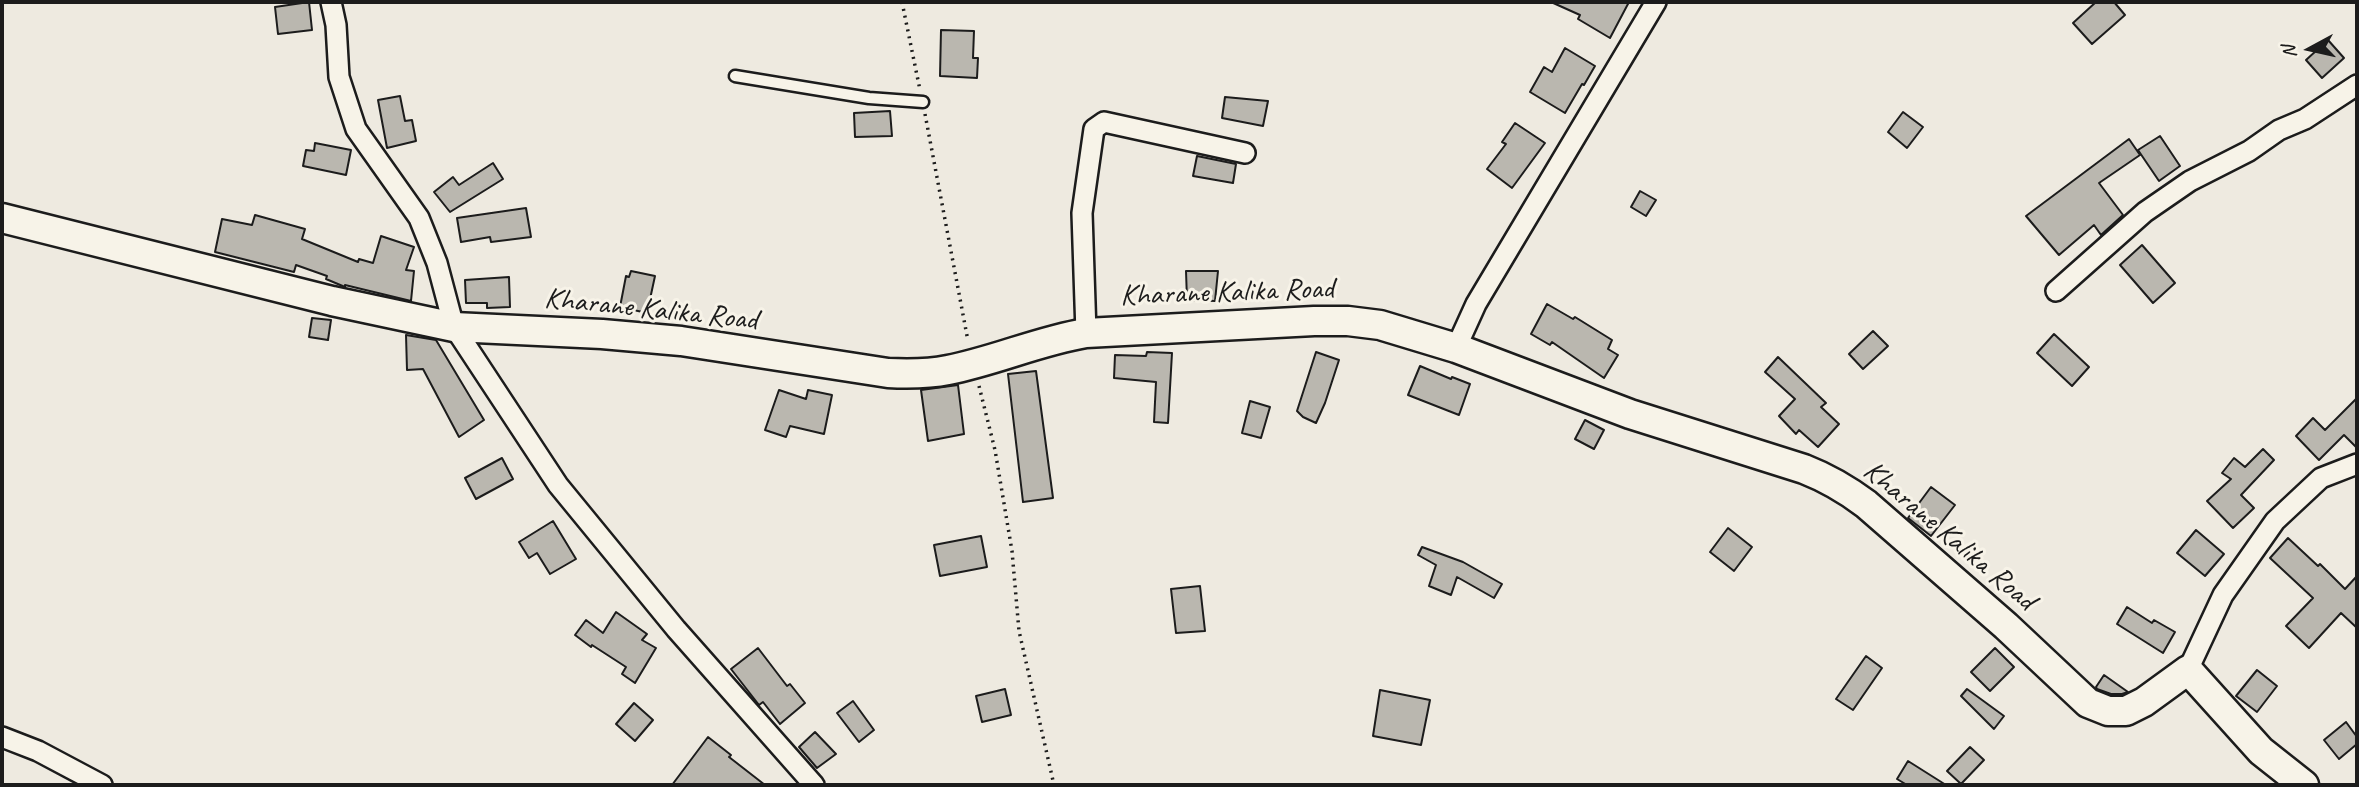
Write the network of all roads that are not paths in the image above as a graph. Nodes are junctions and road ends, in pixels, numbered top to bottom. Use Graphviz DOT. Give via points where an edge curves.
graph roads {
  1 [pos="331,2"];
  2 [pos="1656,2"];
  3 [pos="735,76"];
  4 [pos="2357,85"];
  5 [pos="923,102"];
  6 [pos="1245,153"];
  7 [pos="2,218"];
  8 [pos="2056,291"];
  9 [pos="454,327"];
  10 [pos="1086,333"];
  11 [pos="1456,348"];
  12 [pos="2357,464"];
  13 [pos="2188,670"];
  14 [pos="2,737"];
  15 [pos="103,785"];
  16 [pos="814,785"];
  17 [pos="2304,785"];
  1 -- 9 [label="street" via="339,78 356,129 419,218"];
  2 -- 11 [label="street" via="1483,293"];
  3 -- 5 [label="lane"];
  4 -- 8 [label="street" via="2179,188"];
  6 -- 10 [label="street" via="1104,122 1094,129 1082,213"];
  7 -- 9 [label="street, Kharane Kalika Road"];
  9 -- 10 [label="street, Kharane Kalika Road" via="681,341 856,370 913,374 973,365 1054,338"];
  9 -- 16 [label="street" via="558,485 676,629"];
  10 -- 11 [label="street, Kharane Kalika Road" via="1348,321 1380,325"];
  11 -- 13 [label="street, Kharane Kalika Road" via="1630,414 1804,469 1837,484 2006,626 2088,703 2108,711 2126,711"];
  12 -- 13 [label="street" via="2321,478 2275,521 2223,595"];
  13 -- 17 [label="street" via="2261,751"];
  14 -- 15 [label="street"];
}
